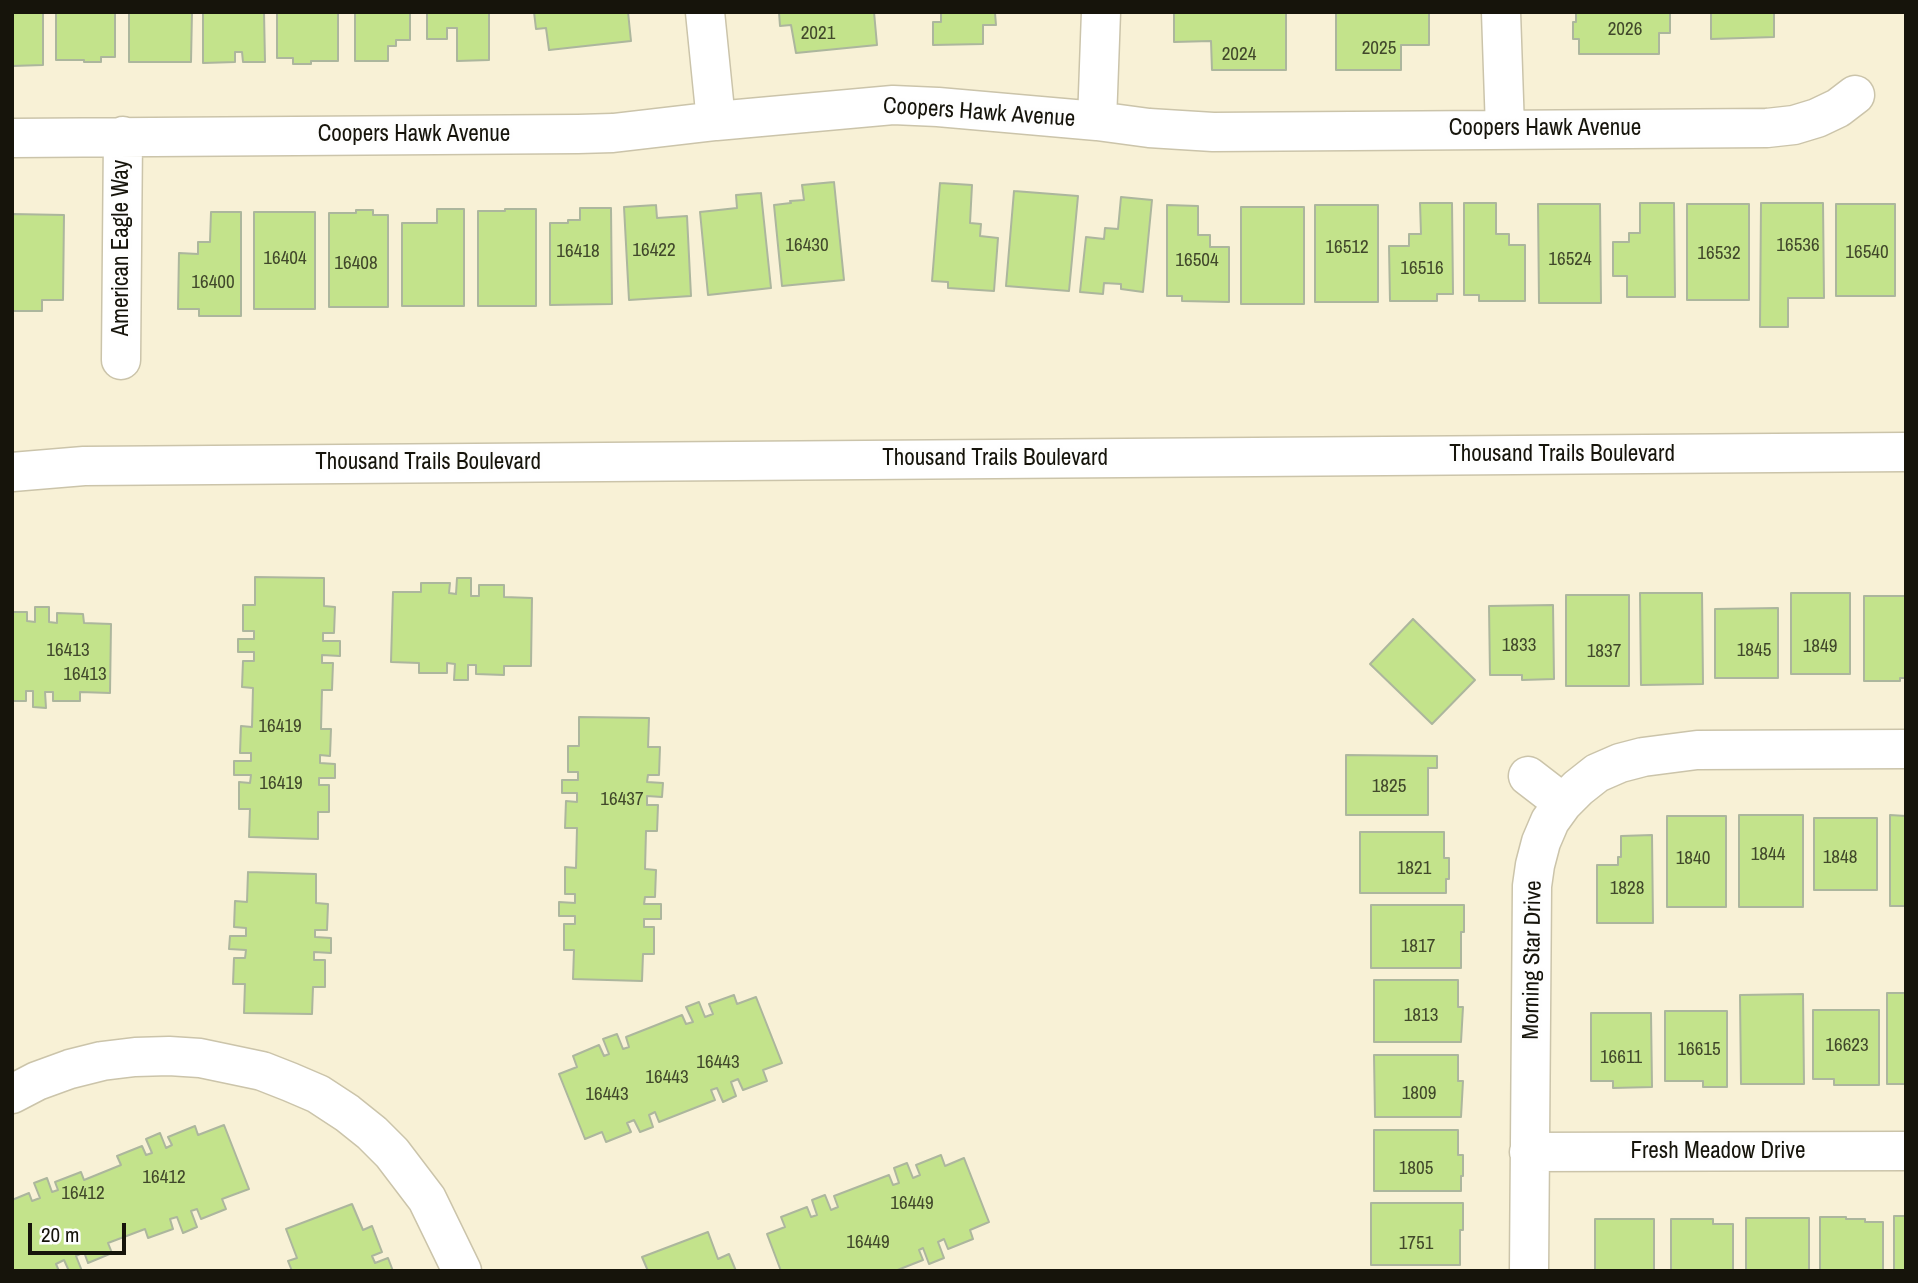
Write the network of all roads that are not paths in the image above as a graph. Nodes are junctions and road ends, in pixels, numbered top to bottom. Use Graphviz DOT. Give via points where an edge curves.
graph roads {
  1 [pos="705,12"];
  2 [pos="1101,12"];
  3 [pos="1501,12"];
  4 [pos="1855,95"];
  5 [pos="716,121"];
  6 [pos="1097,121"];
  7 [pos="1505,130"];
  8 [pos="123,136"];
  9 [pos="12,138"];
  10 [pos="121,360"];
  11 [pos="12,445"];
  12 [pos="1906,452"];
  13 [pos="84,466"];
  14 [pos="12,472"];
  15 [pos="1906,749"];
  16 [pos="1528,776"];
  17 [pos="1563,803"];
  18 [pos="12,1094"];
  19 [pos="1906,1151"];
  20 [pos="1530,1152"];
  21 [pos="462,1271"];
  22 [pos="1529,1271"];
  1 -- 5 [label="street"];
  2 -- 6 [label="street"];
  3 -- 7 [label="street"];
  4 -- 7 [label="street, Coopers Hawk Avenue" via="1816,118 1767,128"];
  5 -- 6 [label="street, Coopers Hawk Avenue" via="893,105"];
  5 -- 8 [label="street, Coopers Hawk Avenue" via="578,134"];
  6 -- 7 [label="street, Coopers Hawk Avenue" via="1213,132"];
  8 -- 9 [label="street, Coopers Hawk Avenue"];
  8 -- 10 [label="street, American Eagle Way"];
  11 -- 13 [label="street, Thousand Trails Boulevard"];
  12 -- 13 [label="street, Thousand Trails Boulevard"];
  13 -- 14 [label="street, Thousand Trails Boulevard"];
  15 -- 17 [label="street, Morning Star Drive" via="1662,754 1597,773"];
  16 -- 17 [label="street"];
  17 -- 20 [label="street, Morning Star Drive" via="1541,842 1532,886"];
  18 -- 21 [label="street" via="70,1069 135,1057 201,1058 290,1082 347,1113 392,1153 427,1199"];
  19 -- 20 [label="street, Fresh Meadow Drive"];
  20 -- 22 [label="street, Morning Star Drive"];
}
